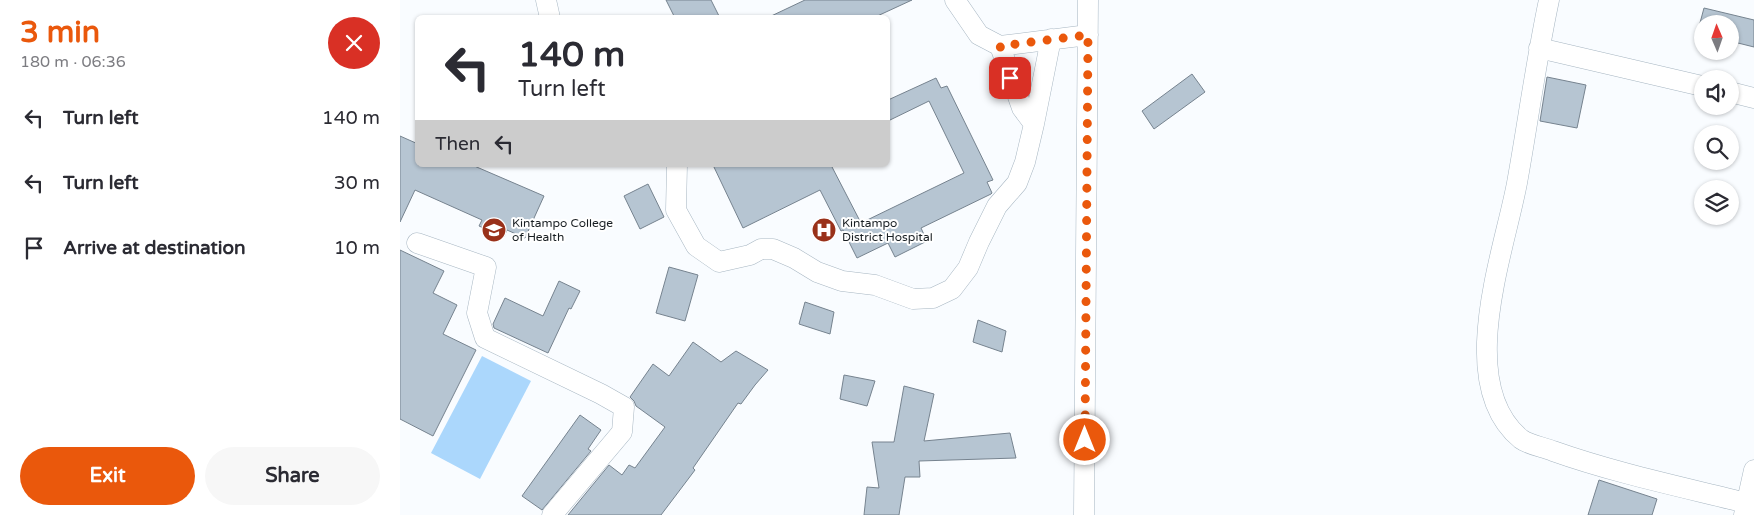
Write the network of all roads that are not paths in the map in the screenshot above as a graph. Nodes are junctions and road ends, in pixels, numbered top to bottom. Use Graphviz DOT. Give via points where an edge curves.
graph roads {
  1 [pos="546,0"];
  2 [pos="955,0"];
  3 [pos="1088,0"];
  4 [pos="1549,0"];
  5 [pos="549,15"];
  6 [pos="1088,35"];
  7 [pos="1051,39"];
  8 [pos="1000,46"];
  9 [pos="1538,48"];
  10 [pos="1694,84"];
  11 [pos="1739,94"];
  12 [pos="1754,98"];
  13 [pos="1034,124"];
  14 [pos="677,167"];
  15 [pos="417,243"];
  16 [pos="1754,470"];
  17 [pos="1745,509"];
  18 [pos="552,515"];
  19 [pos="1084,515"];
  1 -- 5 [label="street"];
  2 -- 8 [label="street" via="979,35"];
  3 -- 6 [label="street"];
  4 -- 9 [label="street"];
  6 -- 7 [label="street"];
  6 -- 19 [label="street"];
  7 -- 8 [label="street"];
  7 -- 13 [label="street"];
  8 -- 13 [label="street" via="1022,108"];
  9 -- 10 [label="street"];
  9 -- 17 [label="street" via="1516,184 1488,313 1487,357 1491,391 1503,420 1522,440"];
  11 -- 12 [label="street"];
  13 -- 14 [label="street" via="1017,183 997,206 968,268 952,289 933,298 913,299 875,286 842,281 817,272 774,249 761,249 719,262 696,246 676,210"];
  15 -- 18 [label="street" via="486,267 477,313 485,338 624,407 622,432"];
  16 -- 17 [label="street"];
}
